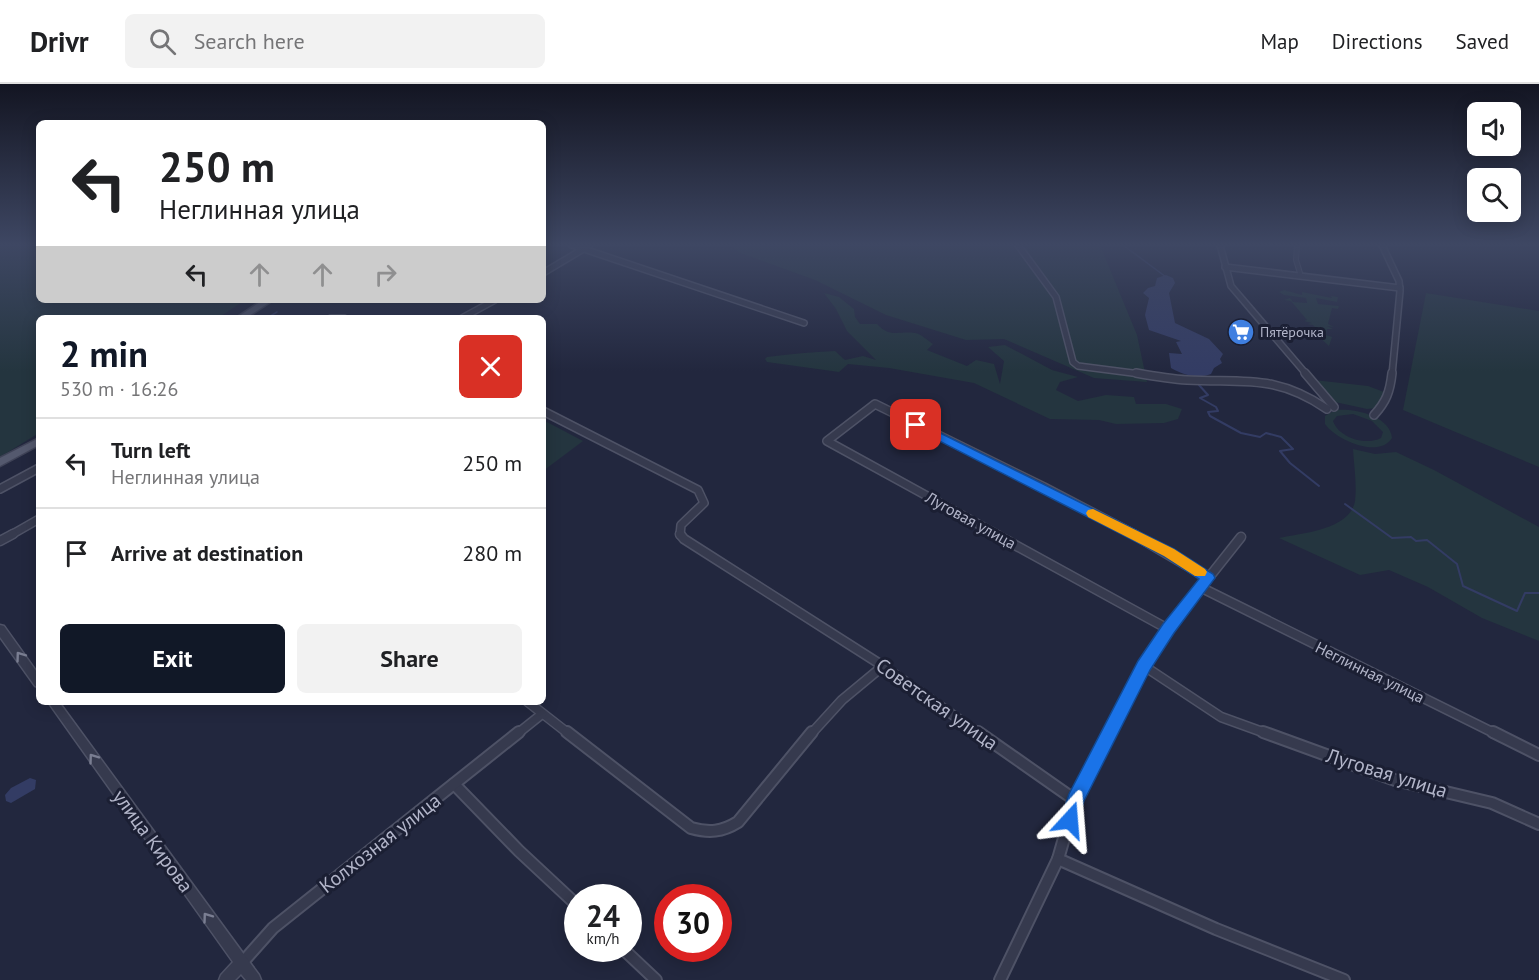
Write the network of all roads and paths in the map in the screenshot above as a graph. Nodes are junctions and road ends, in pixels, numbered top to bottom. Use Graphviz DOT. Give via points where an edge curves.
graph roads {
  1 [pos="696,287"];
  2 [pos="1049,287"];
  3 [pos="1232,287"];
  4 [pos="1390,287"];
  5 [pos="1400,288"];
  6 [pos="264,303"];
  7 [pos="273,303"];
  8 [pos="490,303"];
  9 [pos="245,315"];
  10 [pos="255,315"];
  11 [pos="468,315"];
  12 [pos="804,323"];
  13 [pos="546,413"];
  14 [pos="1374,415"];
  15 [pos="36,443"];
  16 [pos="36,450"];
  17 [pos="0,463"];
  18 [pos="0,470"];
  19 [pos="36,470"];
  20 [pos="0,489"];
  21 [pos="36,521"];
  22 [pos="1241,537"];
  23 [pos="0,541"];
  24 [pos="1208,578"];
  25 [pos="1202,588"];
  26 [pos="0,629"];
  27 [pos="1168,629"];
  28 [pos="883,666"];
  29 [pos="1144,666"];
  30 [pos="36,679"];
  31 [pos="54,705"];
  32 [pos="532,705"];
  33 [pos="542,714"];
  34 [pos="1539,755"];
  35 [pos="454,783"];
  36 [pos="1075,800"];
  37 [pos="1539,824"];
  38 [pos="1058,859"];
  39 [pos="564,893"];
  40 [pos="637,962"];
  41 [pos="241,964"];
  42 [pos="226,980"];
  43 [pos="254,980"];
  44 [pos="656,980"];
  45 [pos="1000,980"];
  46 [pos="1344,980"];
  1 -- 12 [label="street"];
  2 -- 3 [label="street" via="1056,297 1073,362 1078,366 1187,380 1271,383 1331,408"];
  4 -- 5 [label="street"];
  5 -- 14 [label="street" via="1390,391"];
  6 -- 9 [label="main road"];
  7 -- 10 [label="main road"];
  8 -- 11 [label="street"];
  13 -- 28 [label="street, Советская улица" via="698,490 704,503 681,525 680,535 684,539"];
  15 -- 17 [label="main road"];
  16 -- 18 [label="main road"];
  19 -- 20 [label="street"];
  21 -- 23 [label="street"];
  22 -- 24 [label="street"];
  24 -- 25 [label="street"];
  24 -- 27 [label="street, Луговая улица" via="1139,537 875,404 827,441"];
  25 -- 27 [label="street"];
  25 -- 34 [label="street, Неглинная улица"];
  30 -- 26 [label="street, one-way"];
  27 -- 29 [label="street"];
  28 -- 33 [label="street" via="860,682 827,715 738,822 719,832 691,828"];
  28 -- 36 [label="street, Советская улица"];
  29 -- 36 [label="street"];
  29 -- 37 [label="street, Луговая улица" via="1221,717 1395,780 1492,803"];
  41 -- 31 [label="street, улица Кирова, one-way"];
  32 -- 33 [label="street"];
  33 -- 35 [label="street, Колхозная улица"];
  35 -- 39 [label="street"];
  35 -- 41 [label="street, Колхозная улица" via="273,928"];
  36 -- 38 [label="street"];
  38 -- 45 [label="street"];
  38 -- 46 [label="street"];
  40 -- 44 [label="street"];
  41 -- 42 [label="street, Колхозная улица"];
  41 -- 43 [label="street, улица Кирова"];
}
